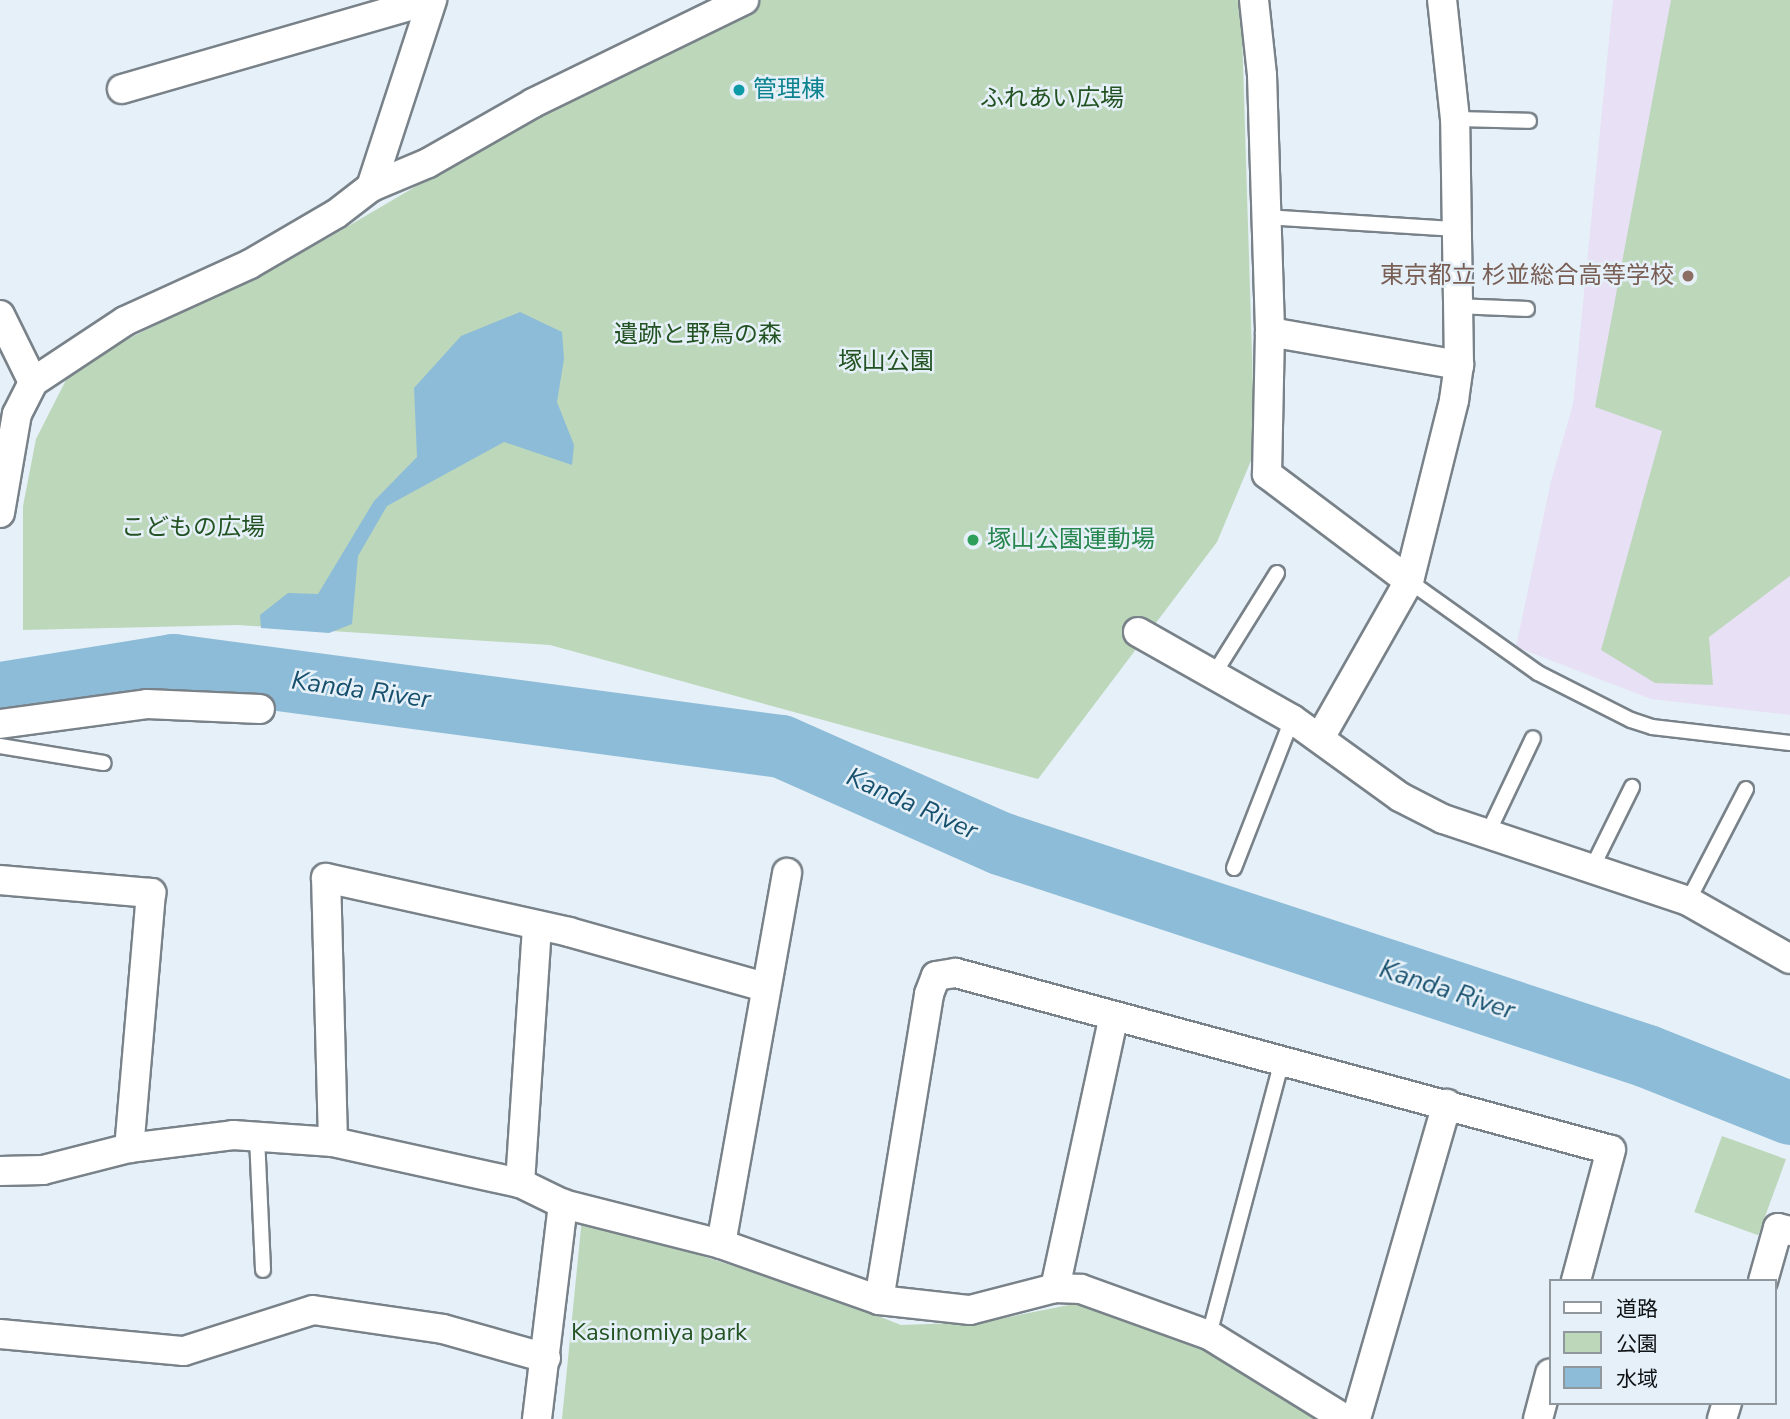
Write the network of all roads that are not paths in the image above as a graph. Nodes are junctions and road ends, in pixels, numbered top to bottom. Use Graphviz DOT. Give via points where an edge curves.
graph roads {
  1 [pos="432,0"];
  2 [pos="744,0"];
  3 [pos="1254,0"];
  4 [pos="1442,0"];
  5 [pos="122,89"];
  6 [pos="1455,119"];
  7 [pos="1529,121"];
  8 [pos="371,187"];
  9 [pos="1264,217"];
  10 [pos="1454,229"];
  11 [pos="1456,306"];
  12 [pos="1527,309"];
  13 [pos="0,315"];
  14 [pos="1270,332"];
  15 [pos="1458,365"];
  16 [pos="33,382"];
  17 [pos="0,513"];
  18 [pos="1277,573"];
  19 [pos="1409,581"];
  20 [pos="1138,632"];
  21 [pos="1214,674"];
  22 [pos="260,709"];
  23 [pos="1293,719"];
  24 [pos="0,724"];
  25 [pos="1321,736"];
  26 [pos="1533,738"];
  27 [pos="1790,743"];
  28 [pos="0,746"];
  29 [pos="104,762"];
  30 [pos="1632,787"];
  31 [pos="1746,789"];
  32 [pos="1487,835"];
  33 [pos="1234,868"];
  34 [pos="1590,872"];
  35 [pos="787,873"];
  36 [pos="0,880"];
  37 [pos="1688,901"];
  38 [pos="537,926"];
  39 [pos="1788,952"];
  40 [pos="765,987"];
  41 [pos="1114,1017"];
  42 [pos="1282,1060"];
  43 [pos="1447,1104"];
  44 [pos="257,1137"];
  45 [pos="333,1142"];
  46 [pos="129,1148"];
  47 [pos="0,1171"];
  48 [pos="520,1183"];
  49 [pos="563,1204"];
  50 [pos="1790,1231"];
  51 [pos="721,1244"];
  52 [pos="263,1270"];
  53 [pos="1577,1279"];
  54 [pos="1764,1279"];
  55 [pos="1055,1288"];
  56 [pos="879,1300"];
  57 [pos="0,1334"];
  58 [pos="1209,1335"];
  59 [pos="546,1358"];
  60 [pos="1548,1382"];
  61 [pos="537,1419"];
  62 [pos="1345,1419"];
  63 [pos="1356,1419"];
  64 [pos="1538,1419"];
  1 -- 5 [label="street"];
  1 -- 8 [label="street"];
  2 -- 8 [label="street" via="533,103 428,163"];
  3 -- 9 [label="street" via="1262,75"];
  4 -- 6 [label="street"];
  6 -- 7 [label="lane"];
  6 -- 10 [label="street"];
  8 -- 16 [label="street" via="336,214 250,264 125,321"];
  9 -- 10 [label="lane"];
  9 -- 14 [label="street"];
  10 -- 11 [label="street"];
  11 -- 12 [label="lane"];
  11 -- 15 [label="street"];
  13 -- 16 [label="street"];
  14 -- 15 [label="street"];
  14 -- 19 [label="street" via="1266,474"];
  15 -- 19 [label="street" via="1454,401"];
  16 -- 17 [label="street" via="17,414"];
  18 -- 21 [label="lane"];
  19 -- 25 [label="street"];
  19 -- 27 [label="lane" via="1538,673 1631,720 1652,727"];
  20 -- 21 [label="street"];
  21 -- 23 [label="street"];
  22 -- 24 [label="street" via="146,704"];
  23 -- 25 [label="street"];
  23 -- 33 [label="lane"];
  25 -- 32 [label="street" via="1400,797"];
  26 -- 32 [label="lane"];
  28 -- 29 [label="lane"];
  30 -- 34 [label="lane"];
  31 -- 37 [label="lane"];
  32 -- 34 [label="street"];
  34 -- 37 [label="street"];
  35 -- 40 [label="street"];
  36 -- 46 [label="street" via="150,893"];
  37 -- 39 [label="street"];
  38 -- 40 [label="street"];
  38 -- 45 [label="street" via="326,878"];
  38 -- 48 [label="street"];
  40 -- 51 [label="street"];
  41 -- 42 [label="street"];
  41 -- 55 [label="street"];
  41 -- 56 [label="street" via="956,973 936,976 929,994"];
  42 -- 43 [label="street"];
  42 -- 58 [label="lane"];
  43 -- 53 [label="street" via="1611,1150"];
  43 -- 63 [label="street"];
  44 -- 45 [label="street"];
  44 -- 46 [label="street" via="233,1135"];
  44 -- 52 [label="lane"];
  45 -- 48 [label="street"];
  46 -- 47 [label="street" via="43,1170"];
  48 -- 49 [label="street"];
  49 -- 51 [label="street"];
  49 -- 59 [label="street"];
  50 -- 54 [label="street" via="1778,1228"];
  51 -- 56 [label="street"];
  55 -- 56 [label="street" via="970,1310"];
  55 -- 58 [label="street" via="1081,1289"];
  57 -- 59 [label="street" via="184,1351 313,1310 443,1329"];
  58 -- 62 [label="street"];
  59 -- 61 [label="street"];
  60 -- 64 [label="street"];
}
